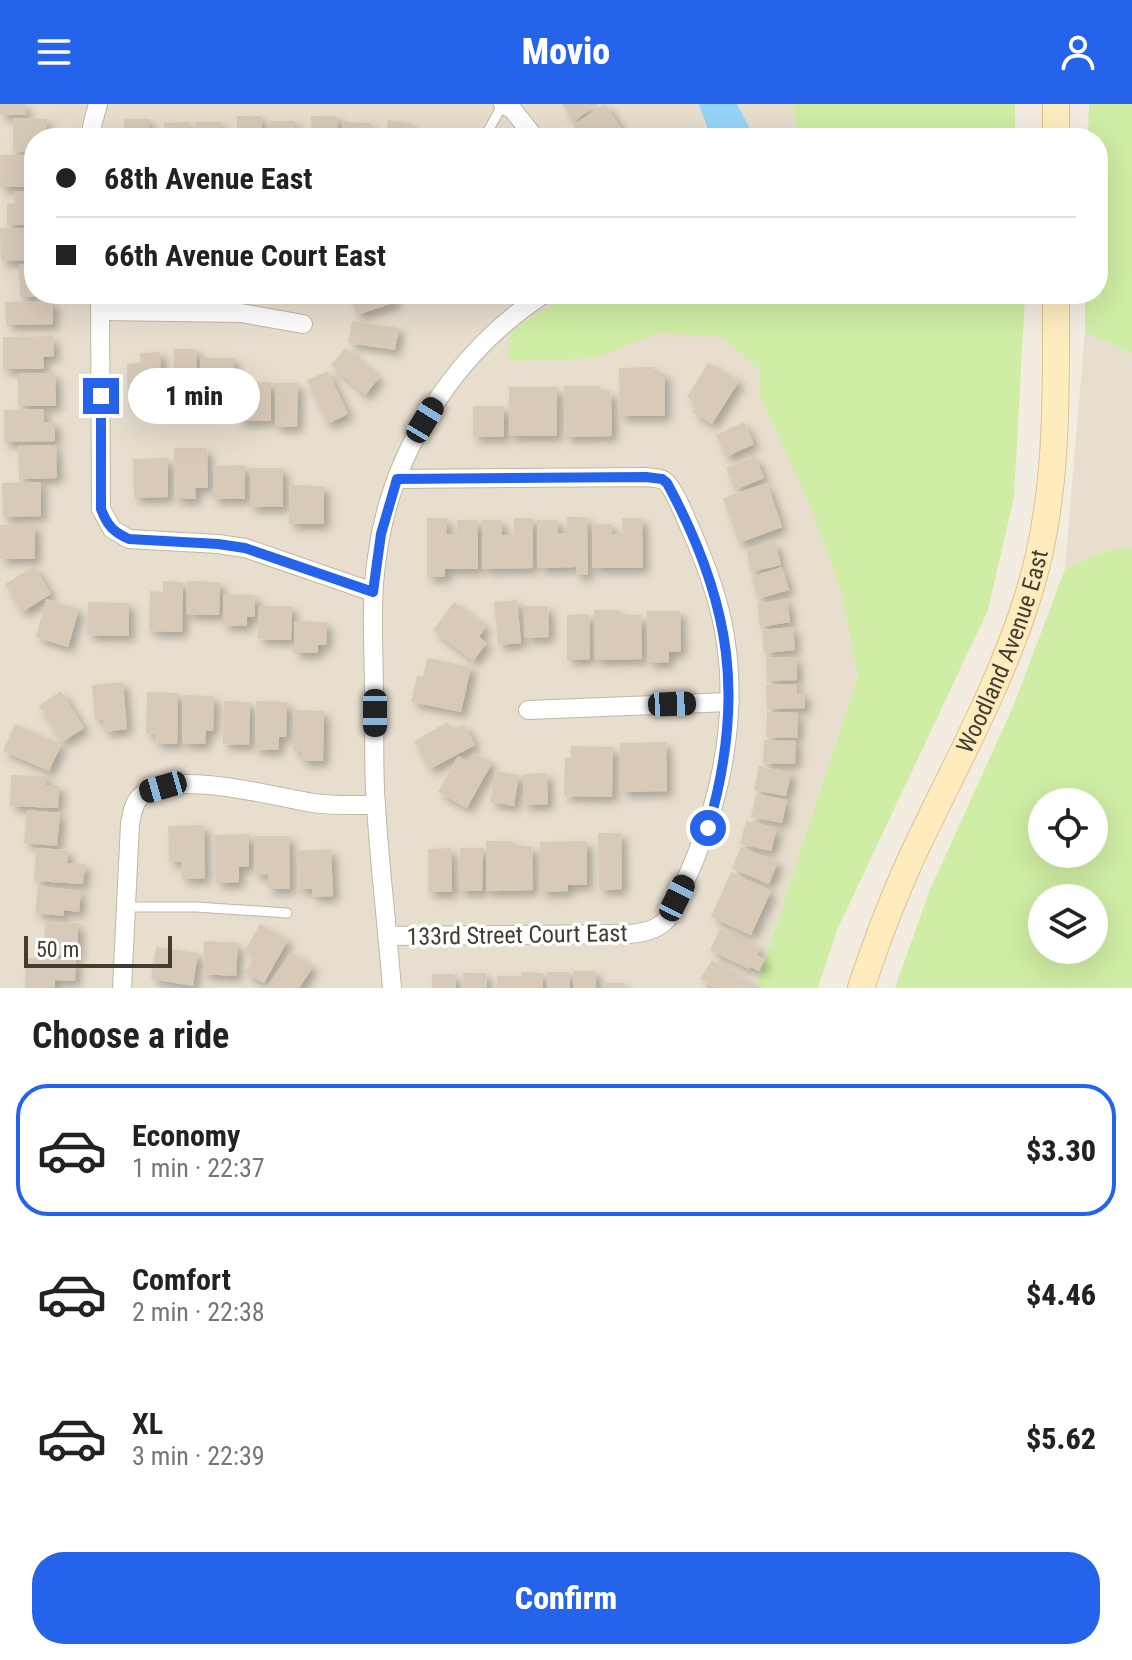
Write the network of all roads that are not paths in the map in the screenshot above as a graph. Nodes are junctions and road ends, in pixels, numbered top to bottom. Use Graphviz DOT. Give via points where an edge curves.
graph roads {
  1 [pos="98,104"];
  2 [pos="503,104"];
  3 [pos="1056,104"];
  4 [pos="92,128"];
  5 [pos="490,128"];
  6 [pos="527,128"];
  7 [pos="1056,128"];
  8 [pos="100,304"];
  9 [pos="126,304"];
  10 [pos="531,304"];
  11 [pos="1056,304"];
  12 [pos="303,324"];
  13 [pos="397,479"];
  14 [pos="373,592"];
  15 [pos="730,702"];
  16 [pos="528,710"];
  17 [pos="376,805"];
  18 [pos="127,907"];
  19 [pos="287,913"];
  20 [pos="388,936"];
  21 [pos="122,988"];
  22 [pos="392,988"];
  23 [pos="861,988"];
  1 -- 4 [label="street"];
  2 -- 5 [label="lane"];
  2 -- 6 [label="street"];
  3 -- 7 [label="street"];
  8 -- 14 [label="street" via="101,509 117,534 245,548"];
  9 -- 12 [label="street"];
  10 -- 13 [label="street" via="460,369 425,420"];
  11 -- 23 [label="street, Woodland Avenue East" via="1052,482 1029,595 993,687 890,907"];
  13 -- 14 [label="street" via="381,534"];
  13 -- 15 [label="street" via="662,479 700,549 718,604"];
  14 -- 17 [label="street"];
  15 -- 16 [label="street"];
  15 -- 20 [label="street, 133rd Street Court East" via="708,828 667,920 646,933"];
  17 -- 18 [label="street" via="314,803 205,784 178,784 141,796 130,824"];
  17 -- 20 [label="street"];
  18 -- 19 [label="lane"];
  18 -- 21 [label="street"];
  20 -- 22 [label="street"];
}
